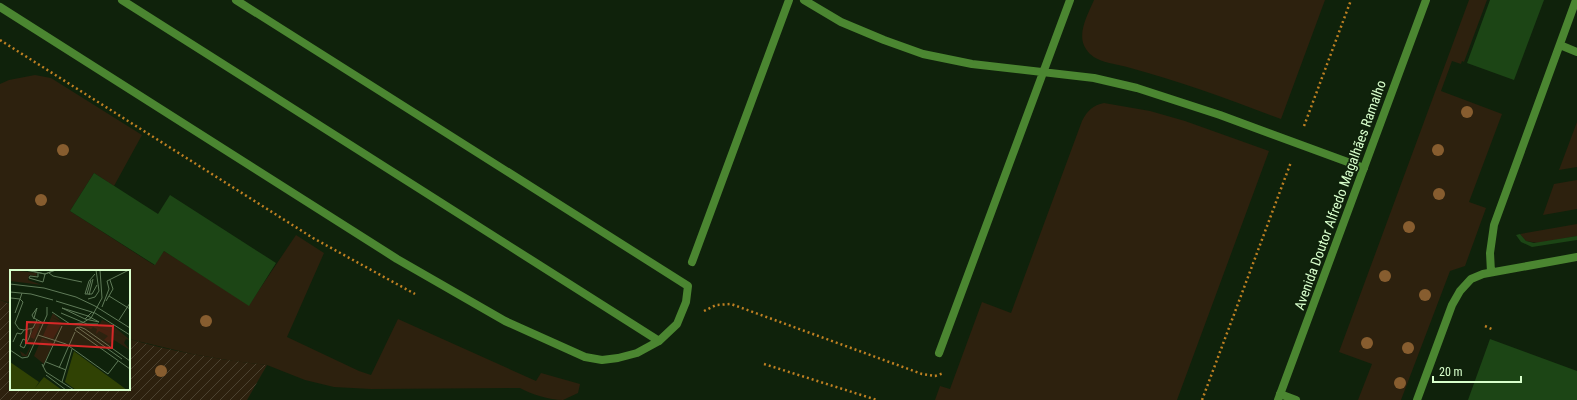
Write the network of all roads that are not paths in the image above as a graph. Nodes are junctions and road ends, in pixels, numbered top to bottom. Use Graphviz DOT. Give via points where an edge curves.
graph roads {
  1 [pos="122,0"];
  2 [pos="236,0"];
  3 [pos="789,0"];
  4 [pos="804,0"];
  5 [pos="1070,0"];
  6 [pos="1426,0"];
  7 [pos="1576,0"];
  8 [pos="0,7"];
  9 [pos="1560,45"];
  10 [pos="1577,52"];
  11 [pos="1044,72"];
  12 [pos="1364,168"];
  13 [pos="1577,257"];
  14 [pos="692,262"];
  15 [pos="1491,272"];
  16 [pos="659,341"];
  17 [pos="939,353"];
  18 [pos="1279,397"];
  19 [pos="1296,400"];
  20 [pos="1417,400"];
  1 -- 16 [label="street"];
  2 -- 16 [label="street" via="688,286 686,302 677,324"];
  3 -- 14 [label="street"];
  4 -- 11 [label="street" via="841,22 923,54 972,64"];
  5 -- 11 [label="street"];
  6 -- 12 [label="street, Avenida Doutor Alfredo Magalhães Ramalho"];
  7 -- 9 [label="street"];
  8 -- 16 [label="street" via="397,258 505,321 585,357 602,360 637,354"];
  9 -- 10 [label="street"];
  9 -- 15 [label="street" via="1494,225 1490,253"];
  11 -- 12 [label="street" via="1094,78 1137,88 1220,115"];
  11 -- 17 [label="street"];
  12 -- 18 [label="street, Avenida Doutor Alfredo Magalhães Ramalho"];
  13 -- 15 [label="street"];
  15 -- 20 [label="street" via="1471,279 1460,291 1452,305"];
  18 -- 19 [label="street"];
}
